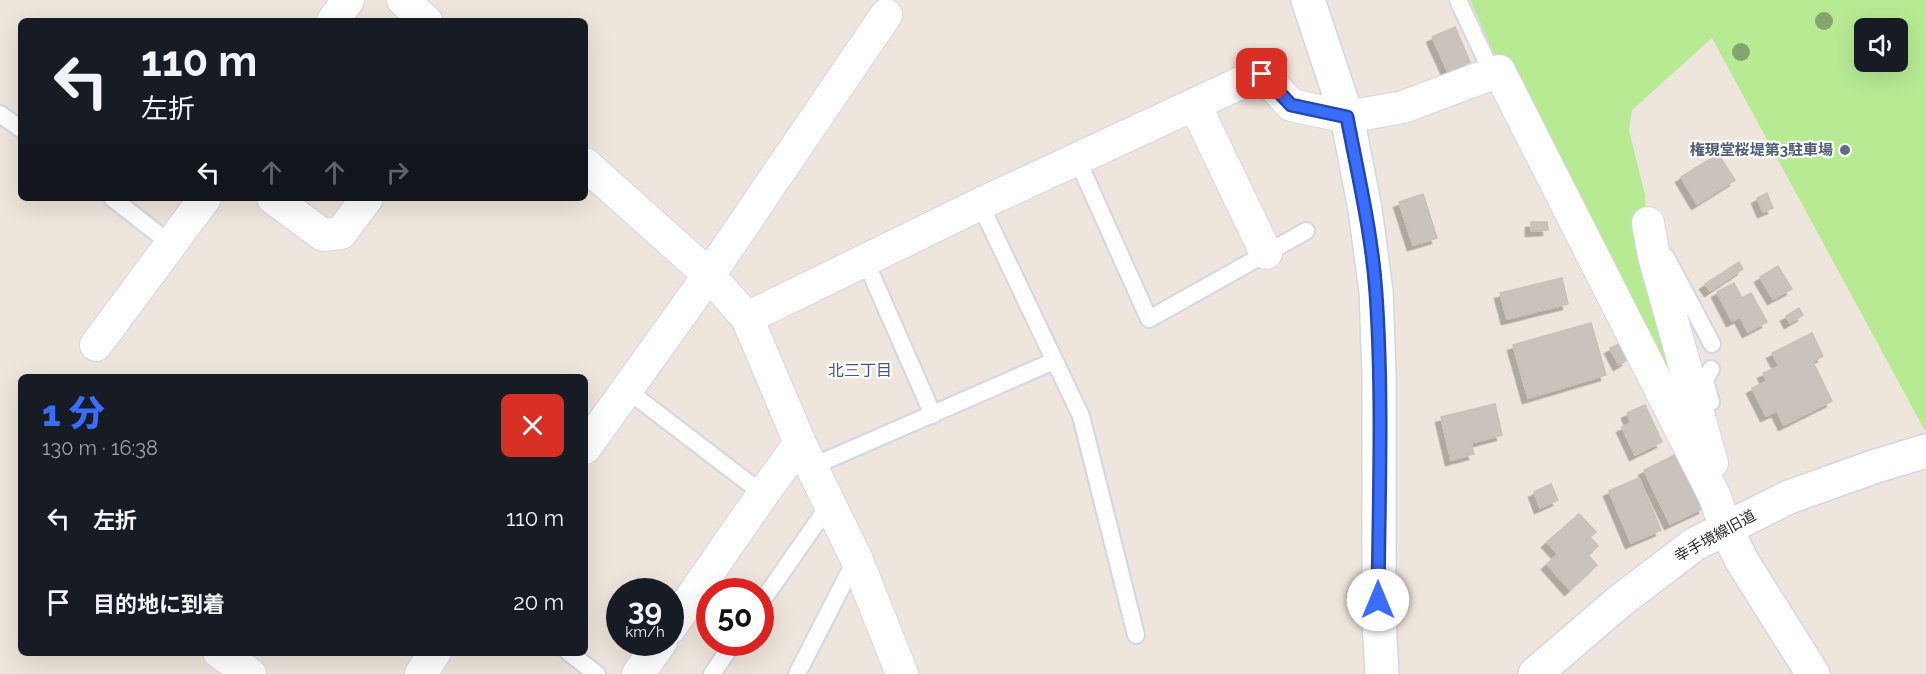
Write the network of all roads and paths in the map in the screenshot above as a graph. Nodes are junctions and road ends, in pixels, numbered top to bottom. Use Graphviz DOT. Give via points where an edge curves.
graph roads {
  1 [pos="348,0"];
  2 [pos="403,0"];
  3 [pos="1308,0"];
  4 [pos="1458,0"];
  5 [pos="886,15"];
  6 [pos="335,18"];
  7 [pos="423,18"];
  8 [pos="1492,73"];
  9 [pos="1195,105"];
  10 [pos="0,114"];
  11 [pos="1347,117"];
  12 [pos="18,127"];
  13 [pos="1077,159"];
  14 [pos="588,167"];
  15 [pos="116,201"];
  16 [pos="203,201"];
  17 [pos="277,201"];
  18 [pos="365,201"];
  19 [pos="980,204"];
  20 [pos="1648,223"];
  21 [pos="1306,231"];
  22 [pos="171,244"];
  23 [pos="1266,253"];
  24 [pos="865,260"];
  25 [pos="709,275"];
  26 [pos="747,318"];
  27 [pos="1712,344"];
  28 [pos="96,345"];
  29 [pos="1054,361"];
  30 [pos="1711,369"];
  31 [pos="627,390"];
  32 [pos="933,415"];
  33 [pos="588,444"];
  34 [pos="1926,451"];
  35 [pos="806,455"];
  36 [pos="762,494"];
  37 [pos="829,506"];
  38 [pos="1720,512"];
  39 [pos="856,558"];
  40 [pos="774,584"];
  41 [pos="684,608"];
  42 [pos="1136,636"];
  43 [pos="225,656"];
  44 [pos="573,656"];
  45 [pos="650,656"];
  46 [pos="724,656"];
  47 [pos="250,674"];
  48 [pos="597,674"];
  49 [pos="638,674"];
  50 [pos="712,674"];
  51 [pos="797,674"];
  52 [pos="902,674"];
  53 [pos="1382,674"];
  54 [pos="1535,674"];
  55 [pos="1814,674"];
  1 -- 6 [label="street"];
  2 -- 7 [label="street"];
  3 -- 11 [label="main road"];
  4 -- 8 [label="lane"];
  5 -- 25 [label="street"];
  8 -- 11 [label="street" via="1404,107"];
  8 -- 38 [label="street" via="1499,71"];
  9 -- 11 [label="street" via="1262,74 1291,105"];
  9 -- 13 [label="street"];
  9 -- 23 [label="street"];
  10 -- 12 [label="lane"];
  11 -- 53 [label="main road" via="1376,291 1378,621"];
  13 -- 19 [label="street"];
  13 -- 23 [label="lane" via="1149,319"];
  14 -- 25 [label="street"];
  15 -- 22 [label="lane"];
  16 -- 22 [label="street"];
  17 -- 18 [label="street" via="323,236 341,232"];
  19 -- 24 [label="street"];
  19 -- 29 [label="lane"];
  20 -- 27 [label="lane"];
  20 -- 38 [label="street" via="1712,457"];
  21 -- 23 [label="lane"];
  22 -- 28 [label="street"];
  24 -- 26 [label="street"];
  24 -- 32 [label="lane"];
  25 -- 26 [label="street"];
  25 -- 31 [label="street"];
  26 -- 35 [label="street"];
  29 -- 32 [label="lane"];
  29 -- 42 [label="lane" via="1081,416"];
  30 -- 38 [label="lane" via="1705,380 1725,452"];
  31 -- 33 [label="street"];
  31 -- 36 [label="lane"];
  32 -- 35 [label="lane"];
  34 -- 38 [label="main road, 幸手境線旧道" via="1789,497"];
  35 -- 36 [label="street"];
  35 -- 37 [label="street"];
  36 -- 41 [label="street"];
  37 -- 39 [label="street"];
  37 -- 40 [label="lane"];
  38 -- 54 [label="main road, 幸手境線旧道" via="1695,544 1658,570"];
  38 -- 55 [label="main road" via="1742,561"];
  39 -- 51 [label="lane"];
  39 -- 52 [label="street"];
  43 -- 47 [label="street"];
  44 -- 48 [label="lane"];
  45 -- 49 [label="street"];
  46 -- 50 [label="lane"];
}
